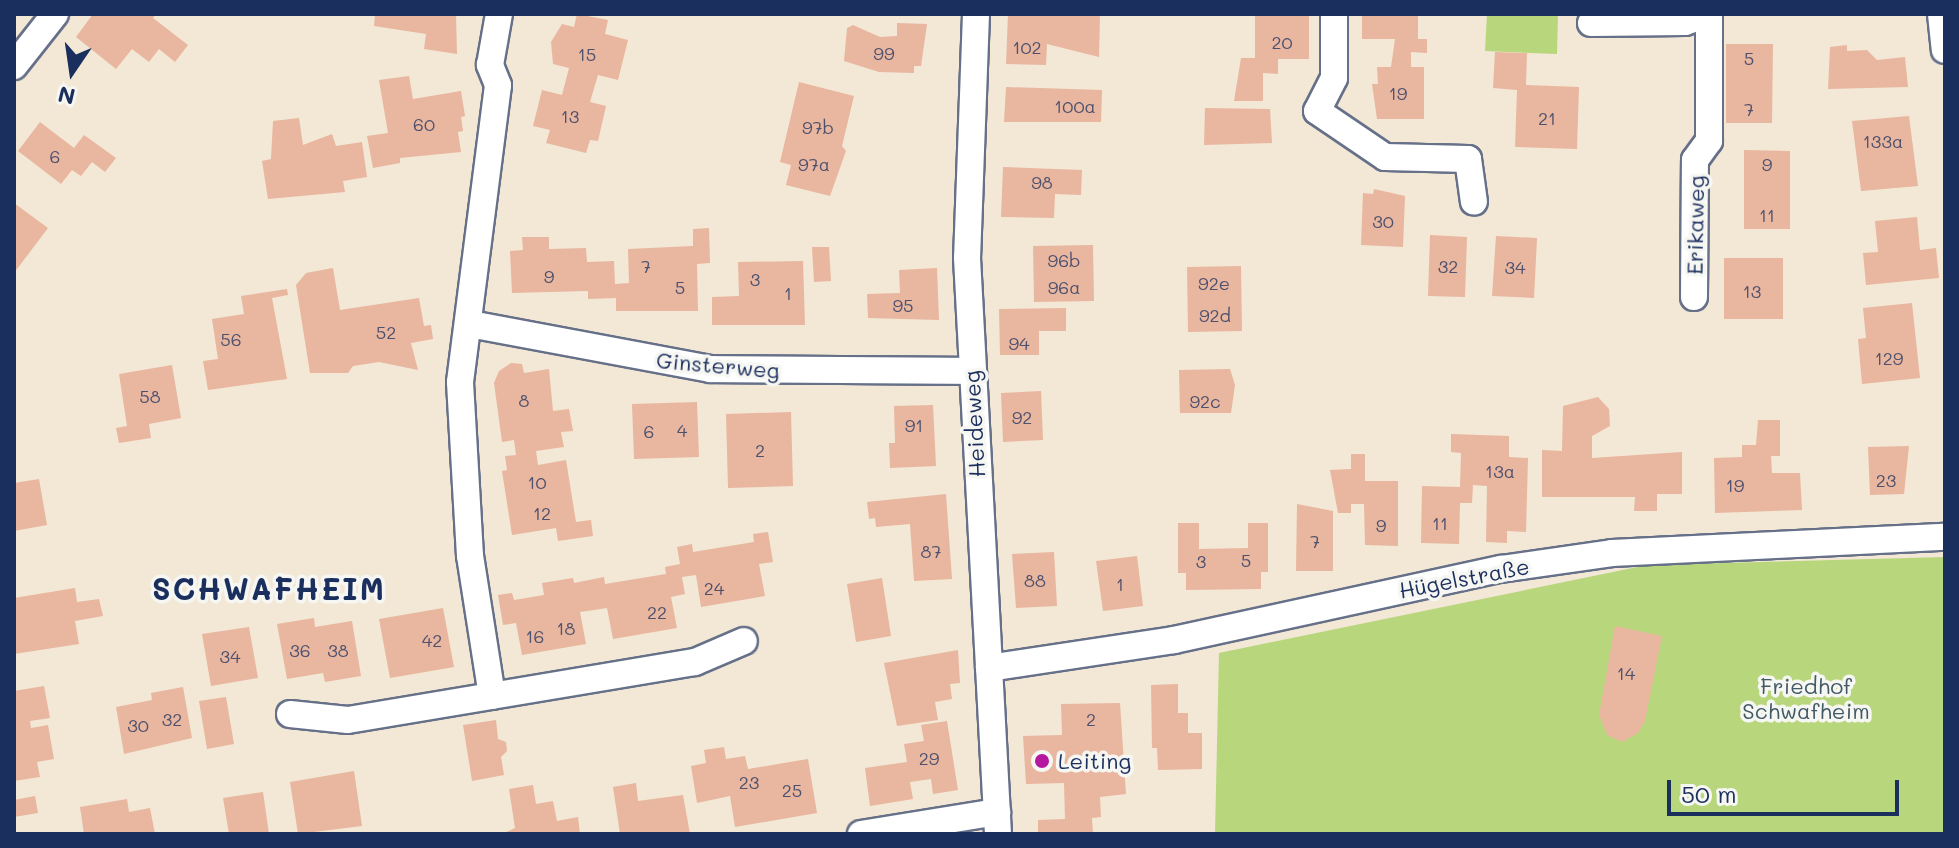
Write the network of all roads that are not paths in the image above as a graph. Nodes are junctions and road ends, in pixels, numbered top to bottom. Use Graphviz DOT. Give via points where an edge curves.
graph roads {
  1 [pos="55,14"];
  2 [pos="499,14"];
  3 [pos="976,14"];
  4 [pos="1334,14"];
  5 [pos="1708,14"];
  6 [pos="1941,14"];
  7 [pos="1591,23"];
  8 [pos="1945,50"];
  9 [pos="14,66"];
  10 [pos="1474,202"];
  11 [pos="1694,297"];
  12 [pos="470,324"];
  13 [pos="970,371"];
  14 [pos="1945,537"];
  15 [pos="744,641"];
  16 [pos="989,668"];
  17 [pos="492,696"];
  18 [pos="290,714"];
  19 [pos="998,823"];
  20 [pos="861,834"];
  1 -- 9 [label="street"];
  2 -- 12 [label="street" via="490,65 498,85"];
  3 -- 13 [label="street, Heideweg" via="967,258"];
  4 -- 10 [label="street" via="1334,78 1317,111 1385,157 1468,159"];
  5 -- 7 [label="street, Erikaweg" via="1685,22"];
  5 -- 11 [label="street, Erikaweg" via="1709,141 1695,160"];
  6 -- 8 [label="street"];
  12 -- 13 [label="street, Ginsterweg" via="710,369"];
  12 -- 17 [label="street" via="460,382 463,490"];
  13 -- 16 [label="street, Heideweg"];
  14 -- 16 [label="street, Hügelstraße" via="1612,553 1501,569 1174,640"];
  15 -- 17 [label="street" via="695,662"];
  16 -- 19 [label="street, Heideweg"];
  17 -- 18 [label="street" via="348,720"];
  19 -- 20 [label="street"];
}
